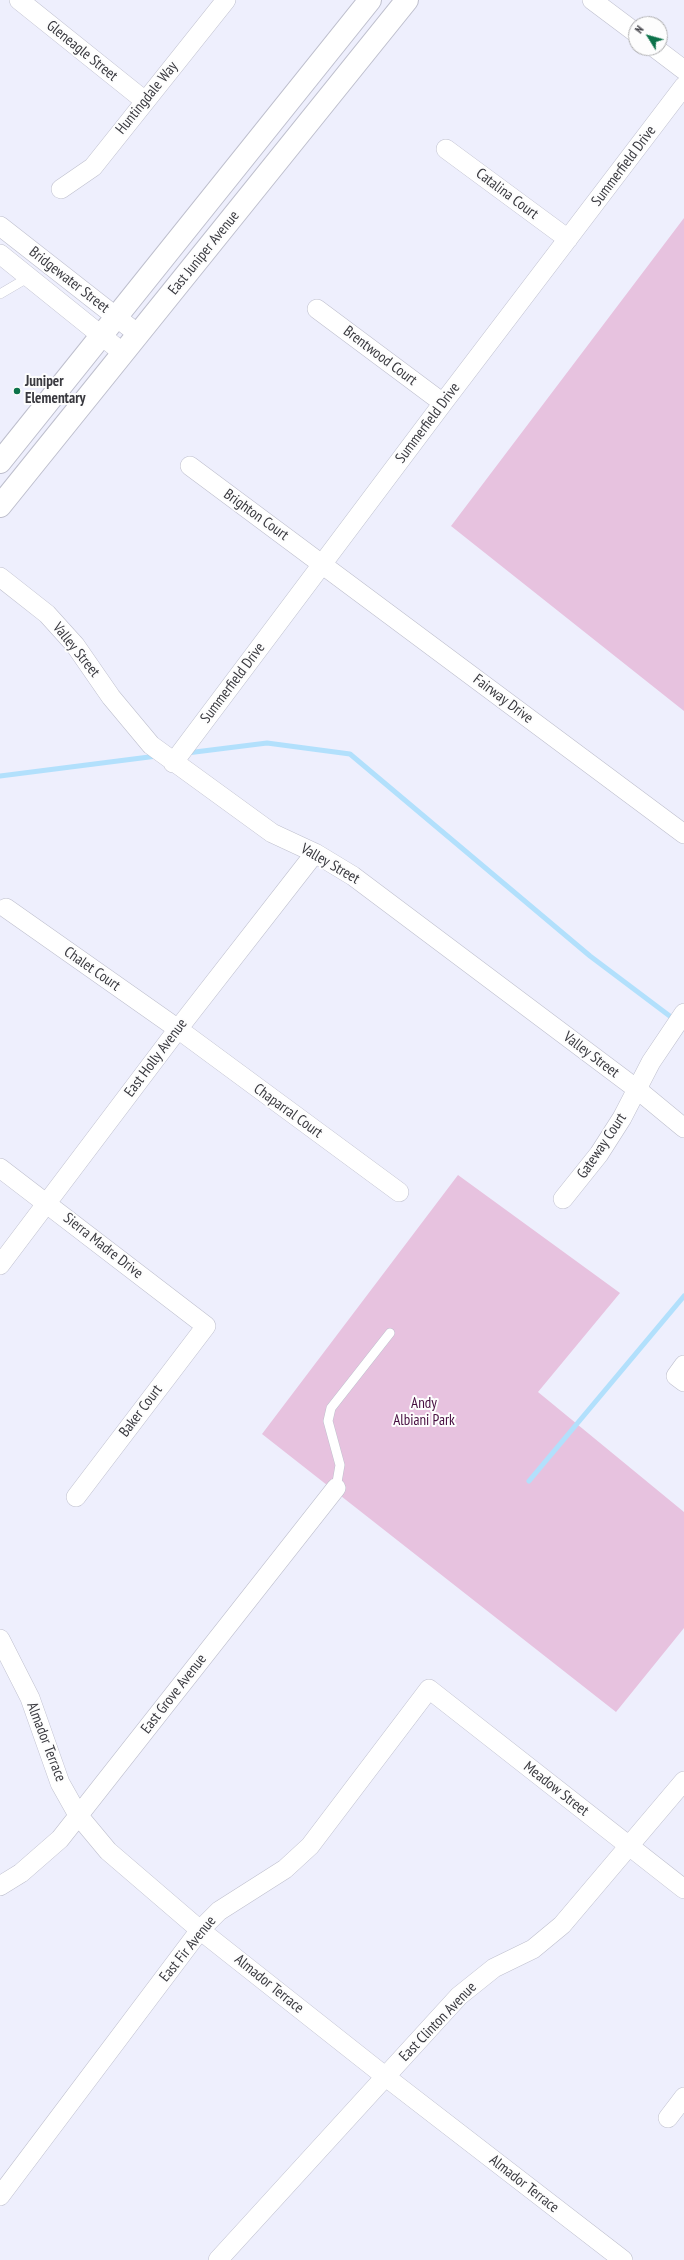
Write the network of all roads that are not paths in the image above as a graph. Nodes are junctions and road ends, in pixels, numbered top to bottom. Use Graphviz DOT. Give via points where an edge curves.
graph roads {
  1 [pos="19,0"];
  2 [pos="226,0"];
  3 [pos="370,0"];
  4 [pos="408,0"];
  5 [pos="592,0"];
  6 [pos="628,27"];
  7 [pos="666,56"];
  8 [pos="684,70"];
  9 [pos="684,86"];
  10 [pos="145,101"];
  11 [pos="446,149"];
  12 [pos="61,189"];
  13 [pos="0,226"];
  14 [pos="568,239"];
  15 [pos="0,254"];
  16 [pos="29,277"];
  17 [pos="0,294"];
  18 [pos="317,309"];
  19 [pos="116,316"];
  20 [pos="138,334"];
  21 [pos="101,336"];
  22 [pos="123,353"];
  23 [pos="443,402"];
  24 [pos="0,462"];
  25 [pos="190,466"];
  26 [pos="0,506"];
  27 [pos="322,564"];
  28 [pos="0,576"];
  29 [pos="173,763"];
  30 [pos="684,834"];
  31 [pos="315,853"];
  32 [pos="6,908"];
  33 [pos="684,1013"];
  34 [pos="178,1030"];
  35 [pos="638,1090"];
  36 [pos="684,1128"];
  37 [pos="0,1168"];
  38 [pos="398,1192"];
  39 [pos="563,1200"];
  40 [pos="48,1204"];
  41 [pos="0,1265"];
  42 [pos="206,1326"];
  43 [pos="390,1333"];
  44 [pos="336,1488"];
  45 [pos="76,1497"];
  46 [pos="0,1639"];
  47 [pos="429,1689"];
  48 [pos="684,1781"];
  49 [pos="78,1815"];
  50 [pos="630,1846"];
  51 [pos="0,1886"];
  52 [pos="684,1889"];
  53 [pos="200,1930"];
  54 [pos="386,2078"];
  55 [pos="684,2097"];
  56 [pos="668,2118"];
  57 [pos="0,2196"];
  58 [pos="218,2260"];
  59 [pos="623,2260"];
  1 -- 10 [label="street, Gleneagle Street"];
  2 -- 10 [label="street, Huntingdale Way"];
  3 -- 19 [label="street, East Juniper Avenue"];
  4 -- 20 [label="street, East Juniper Avenue"];
  5 -- 6 [label="street"];
  7 -- 8 [label="street"];
  9 -- 14 [label="street, Summerfield Drive"];
  10 -- 12 [label="street, Huntingdale Way" via="93,167"];
  11 -- 14 [label="street, Catalina Court"];
  13 -- 19 [label="street, Bridgewater Street"];
  14 -- 23 [label="street, Summerfield Drive"];
  15 -- 16 [label="street, Bridgewater Street"];
  16 -- 17 [label="lane"];
  16 -- 21 [label="street, Bridgewater Street"];
  18 -- 23 [label="street, Brentwood Court"];
  19 -- 20 [label="street, Bridgewater Street"];
  19 -- 21 [label="street, East Juniper Avenue"];
  20 -- 22 [label="street, East Juniper Avenue"];
  21 -- 22 [label="street, Bridgewater Street"];
  21 -- 24 [label="street, East Juniper Avenue"];
  22 -- 26 [label="street, East Juniper Avenue"];
  23 -- 27 [label="street, Summerfield Drive"];
  25 -- 27 [label="street, Brighton Court"];
  27 -- 29 [label="street, Summerfield Drive"];
  27 -- 30 [label="street, Fairway Drive"];
  28 -- 29 [label="street, Valley Street" via="46,614 70,640 151,745"];
  29 -- 31 [label="street, Valley Street" via="272,833"];
  31 -- 34 [label="street, East Holly Avenue"];
  31 -- 35 [label="street, Valley Street" via="353,876"];
  32 -- 34 [label="street, Chalet Court"];
  33 -- 35 [label="street, Gateway Court" via="651,1062"];
  34 -- 38 [label="street, Chaparral Court"];
  34 -- 40 [label="street, East Holly Avenue"];
  35 -- 36 [label="street, Valley Street"];
  35 -- 39 [label="street, Gateway Court" via="599,1154"];
  37 -- 40 [label="street, Sierra Madre Drive"];
  40 -- 41 [label="street, East Holly Avenue"];
  40 -- 42 [label="street, Sierra Madre Drive"];
  42 -- 45 [label="street, Baker Court"];
  43 -- 44 [label="lane" via="331,1408 329,1426 340,1465"];
  44 -- 49 [label="street, East Grove Avenue"];
  46 -- 49 [label="street, Almador Terrace" via="30,1698 60,1783"];
  47 -- 50 [label="street, Meadow Street"];
  47 -- 53 [label="street, East Fir Avenue" via="310,1846 285,1868 219,1911"];
  48 -- 50 [label="street, East Clinton Avenue"];
  49 -- 51 [label="street, East Grove Avenue" via="60,1839 20,1873"];
  49 -- 53 [label="street, Almador Terrace" via="108,1851"];
  50 -- 52 [label="street, Meadow Street"];
  50 -- 54 [label="street, East Clinton Avenue" via="562,1925 533,1949 494,1968 459,1996"];
  53 -- 54 [label="street, Almador Terrace"];
  53 -- 57 [label="street, East Fir Avenue"];
  54 -- 58 [label="street, East Clinton Avenue"];
  54 -- 59 [label="street, Almador Terrace"];
  55 -- 56 [label="street"];
}
